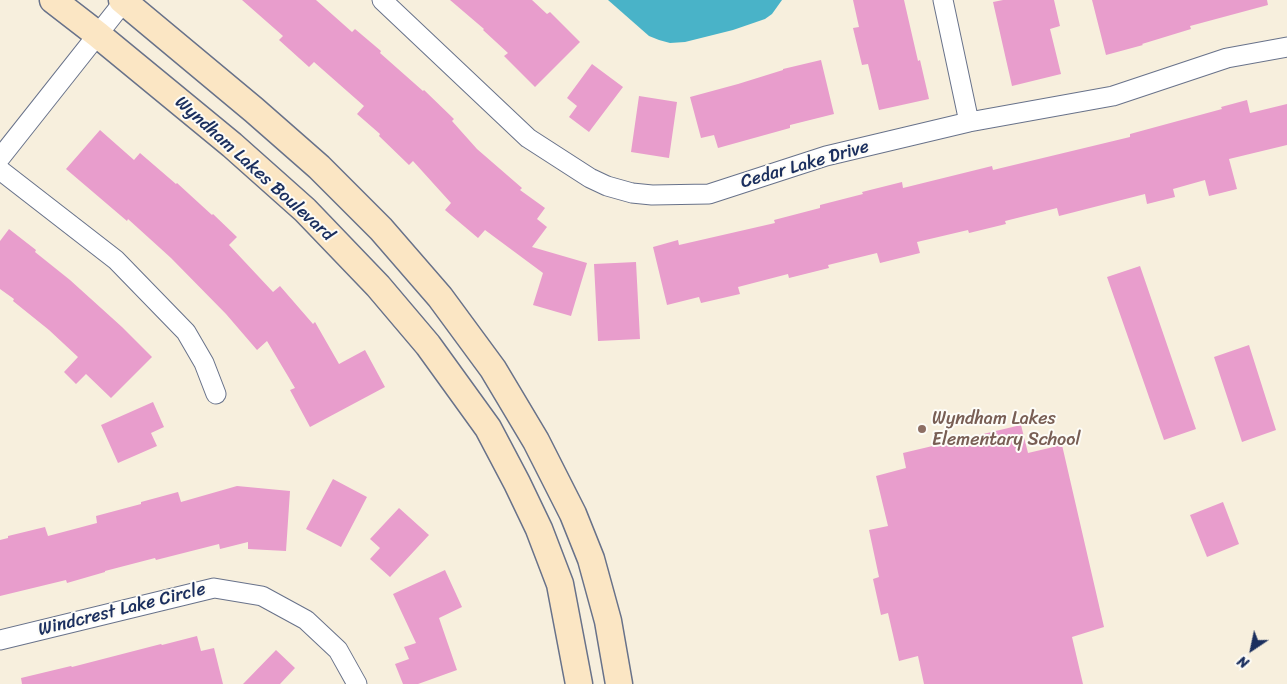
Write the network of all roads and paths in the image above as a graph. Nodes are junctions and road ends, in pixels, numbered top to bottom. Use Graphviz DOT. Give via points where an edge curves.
graph roads {
  1 [pos="52,0"];
  2 [pos="124,0"];
  3 [pos="382,0"];
  4 [pos="943,0"];
  5 [pos="97,34"];
  6 [pos="1287,48"];
  7 [pos="969,122"];
  8 [pos="0,158"];
  9 [pos="0,170"];
  10 [pos="216,394"];
  11 [pos="573,514"];
  12 [pos="539,529"];
  13 [pos="0,640"];
  14 [pos="357,684"];
  15 [pos="579,684"];
  16 [pos="619,684"];
  1 -- 5 [label="street, Wyndham Lakes Boulevard"];
  2 -- 5 [label="street"];
  2 -- 11 [label="street" via="319,167 382,229 440,297 492,369 536,440"];
  3 -- 7 [label="street, Cedar Lake Drive" via="528,138 590,178 632,193 709,194 826,156"];
  4 -- 7 [label="street"];
  5 -- 8 [label="street"];
  5 -- 12 [label="street, Wyndham Lakes Boulevard" via="305,210 378,286 428,346 488,428"];
  6 -- 7 [label="street, Cedar Lake Drive" via="1227,58 1113,96"];
  9 -- 10 [label="street" via="116,260 180,325 204,363"];
  11 -- 12 [label="street"];
  11 -- 16 [label="street" via="591,559 608,621"];
  12 -- 15 [label="street, Wyndham Lakes Boulevard" via="560,584"];
  13 -- 14 [label="street, Windcrest Lake Circle" via="214,588 262,596 306,620 338,650"];
}
